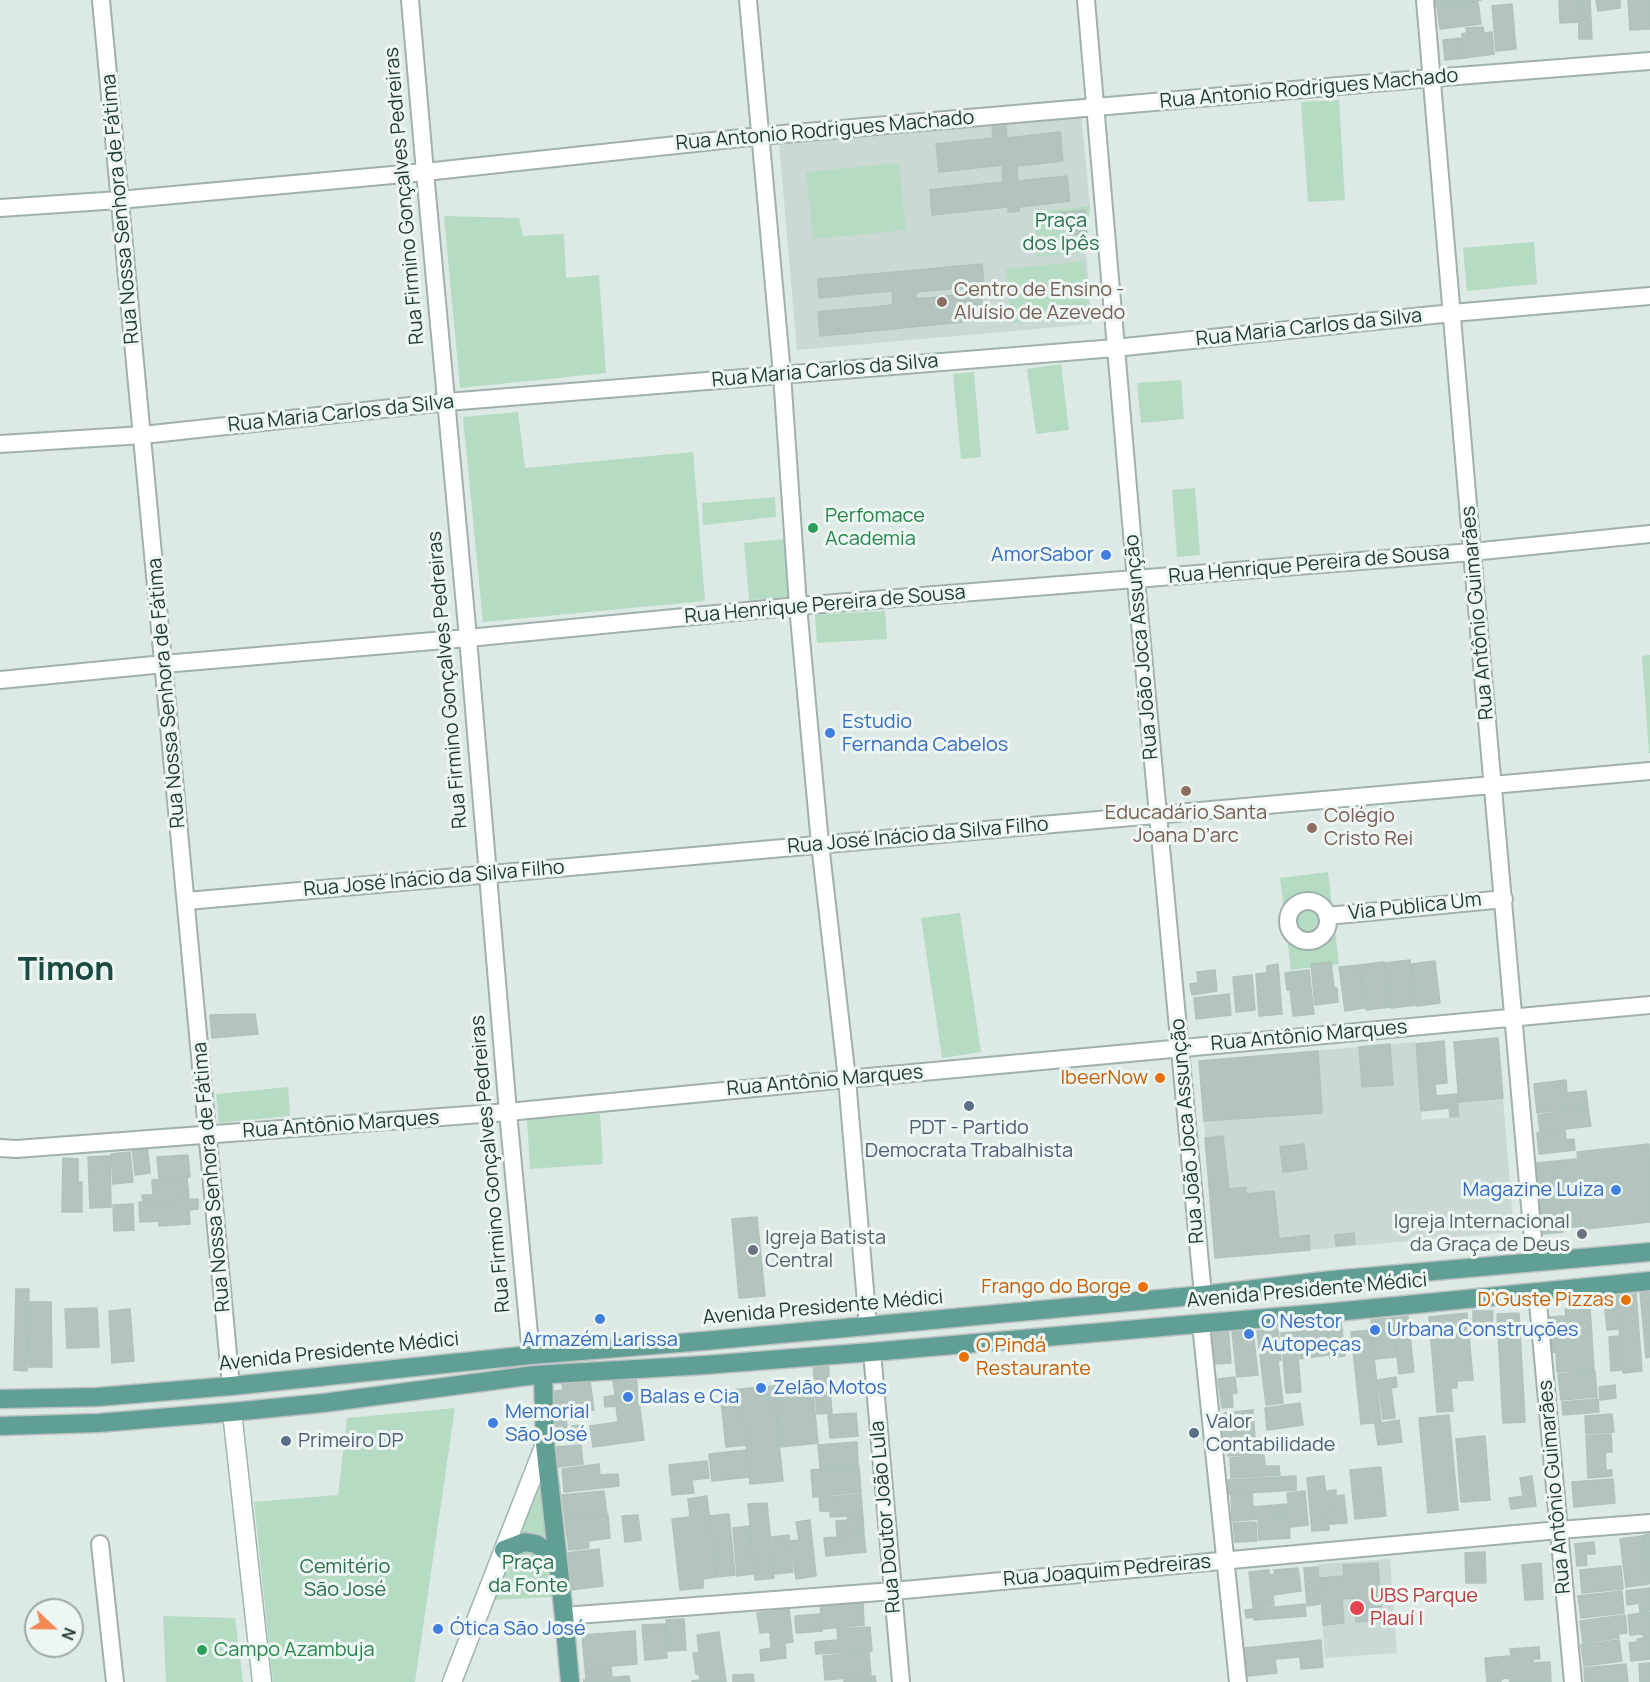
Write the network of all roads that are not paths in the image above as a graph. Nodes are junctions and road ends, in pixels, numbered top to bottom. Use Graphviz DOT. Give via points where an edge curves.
graph roads {
  1 [pos="101,0"];
  2 [pos="410,0"];
  3 [pos="748,0"];
  4 [pos="1086,0"];
  5 [pos="1425,0"];
  6 [pos="1650,62"];
  7 [pos="1432,78"];
  8 [pos="1095,108"];
  9 [pos="760,135"];
  10 [pos="424,172"];
  11 [pos="119,200"];
  12 [pos="0,208"];
  13 [pos="1650,296"];
  14 [pos="1452,313"];
  15 [pos="1115,348"];
  16 [pos="782,374"];
  17 [pos="447,402"];
  18 [pos="143,435"];
  19 [pos="0,444"];
  20 [pos="1650,534"];
  21 [pos="1472,552"];
  22 [pos="1136,580"];
  23 [pos="798,606"];
  24 [pos="468,638"];
  25 [pos="164,664"];
  26 [pos="0,680"];
  27 [pos="1650,771"];
  28 [pos="1494,786"];
  29 [pos="1158,815"];
  30 [pos="820,844"];
  31 [pos="488,874"];
  32 [pos="1503,899"];
  33 [pos="187,901"];
  34 [pos="1327,916"];
  35 [pos="1650,1005"];
  36 [pos="1514,1017"];
  37 [pos="1180,1048"];
  38 [pos="847,1079"];
  39 [pos="508,1112"];
  40 [pos="209,1135"];
  41 [pos="0,1148"];
  42 [pos="1650,1252"];
  43 [pos="1535,1262"];
  44 [pos="1332,1280"];
  45 [pos="1650,1281"];
  46 [pos="1537,1292"];
  47 [pos="1203,1294"];
  48 [pos="1335,1312"];
  49 [pos="1201,1324"];
  50 [pos="868,1326"];
  51 [pos="704,1341"];
  52 [pos="872,1352"];
  53 [pos="531,1356"];
  54 [pos="705,1365"];
  55 [pos="543,1375"];
  56 [pos="320,1376"];
  57 [pos="231,1386"];
  58 [pos="97,1397"];
  59 [pos="0,1399"];
  60 [pos="323,1403"];
  61 [pos="232,1412"];
  62 [pos="98,1423"];
  63 [pos="0,1426"];
  64 [pos="545,1444"];
  65 [pos="1650,1523"];
  66 [pos="1558,1530"];
  67 [pos="100,1544"];
  68 [pos="504,1550"];
  69 [pos="1226,1560"];
  70 [pos="558,1565"];
  71 [pos="893,1591"];
  72 [pos="564,1616"];
  73 [pos="115,1682"];
  74 [pos="262,1682"];
  75 [pos="452,1682"];
  76 [pos="570,1682"];
  77 [pos="901,1682"];
  78 [pos="1238,1682"];
  79 [pos="1573,1682"];
  1 -- 11 [label="street, Rua Nossa Senhora de Fátima"];
  2 -- 10 [label="street, Rua Firmino Gonçalves Pedreiras"];
  3 -- 9 [label="street"];
  4 -- 8 [label="street, Rua João Joca Assunção"];
  5 -- 7 [label="street, Rua Antônio Guimarães"];
  6 -- 7 [label="street, Rua Antonio Rodrigues Machado"];
  7 -- 8 [label="street, Rua Antonio Rodrigues Machado"];
  7 -- 14 [label="street, Rua Antônio Guimarães"];
  8 -- 9 [label="street, Rua Antonio Rodrigues Machado"];
  8 -- 15 [label="street, Rua João Joca Assunção"];
  9 -- 10 [label="street, Rua Antonio Rodrigues Machado"];
  9 -- 16 [label="street"];
  10 -- 11 [label="street, Rua Antonio Rodrigues Machado"];
  10 -- 17 [label="street, Rua Firmino Gonçalves Pedreiras"];
  11 -- 12 [label="street, Rua Antonio Rodrigues Machado"];
  11 -- 18 [label="street, Rua Nossa Senhora de Fátima"];
  13 -- 14 [label="street, Rua Maria Carlos da Silva"];
  14 -- 15 [label="street, Rua Maria Carlos da Silva"];
  14 -- 21 [label="street, Rua Antônio Guimarães"];
  15 -- 16 [label="street, Rua Maria Carlos da Silva"];
  15 -- 22 [label="street, Rua João Joca Assunção"];
  16 -- 17 [label="street, Rua Maria Carlos da Silva"];
  16 -- 23 [label="street"];
  17 -- 18 [label="street, Rua Maria Carlos da Silva"];
  17 -- 24 [label="street, Rua Firmino Gonçalves Pedreiras"];
  18 -- 19 [label="street, Rua Maria Carlos da Silva"];
  18 -- 25 [label="street, Rua Nossa Senhora de Fátima"];
  20 -- 21 [label="street, Rua Henrique Pereira de Sousa"];
  21 -- 22 [label="street, Rua Henrique Pereira de Sousa"];
  21 -- 28 [label="street, Rua Antônio Guimarães"];
  22 -- 23 [label="street, Rua Henrique Pereira de Sousa"];
  22 -- 29 [label="street, Rua João Joca Assunção"];
  23 -- 24 [label="street, Rua Henrique Pereira de Sousa"];
  23 -- 30 [label="street"];
  24 -- 25 [label="street, Rua Henrique Pereira de Sousa"];
  24 -- 31 [label="street, Rua Firmino Gonçalves Pedreiras"];
  25 -- 26 [label="street, Rua Henrique Pereira de Sousa"];
  25 -- 33 [label="street, Rua Nossa Senhora de Fátima"];
  27 -- 28 [label="street, Rua José Inácio da Silva Filho"];
  28 -- 29 [label="street, Rua José Inácio da Silva Filho"];
  28 -- 32 [label="street, Rua Antônio Guimarães"];
  29 -- 30 [label="street, Rua José Inácio da Silva Filho"];
  29 -- 37 [label="street, Rua João Joca Assunção"];
  30 -- 31 [label="street, Rua José Inácio da Silva Filho"];
  30 -- 38 [label="street"];
  31 -- 33 [label="street, Rua José Inácio da Silva Filho"];
  31 -- 39 [label="street, Rua Firmino Gonçalves Pedreiras"];
  32 -- 34 [label="street, Via Publica Um"];
  32 -- 36 [label="street, Rua Antônio Guimarães"];
  33 -- 40 [label="street, Rua Nossa Senhora de Fátima"];
  35 -- 36 [label="street, Rua Antônio Marques"];
  36 -- 37 [label="street, Rua Antônio Marques"];
  36 -- 43 [label="street, Rua Antônio Guimarães"];
  37 -- 38 [label="street, Rua Antônio Marques"];
  37 -- 47 [label="street, Rua João Joca Assunção"];
  38 -- 39 [label="street, Rua Antônio Marques"];
  38 -- 50 [label="street"];
  39 -- 40 [label="street, Rua Antônio Marques"];
  39 -- 53 [label="street, Rua Firmino Gonçalves Pedreiras"];
  40 -- 41 [label="street, Rua Antônio Marques"];
  40 -- 57 [label="street, Rua Nossa Senhora de Fátima"];
  42 -- 43 [label="main road, Avenida Presidente Médici"];
  43 -- 44 [label="main road, Avenida Presidente Médici"];
  44 -- 47 [label="main road, Avenida Presidente Médici"];
  44 -- 48 [label="main road"];
  45 -- 46 [label="main road, Avenida Presidente Médici"];
  46 -- 48 [label="main road, Avenida Presidente Médici"];
  46 -- 66 [label="street, Rua Antônio Guimarães"];
  47 -- 50 [label="main road, Avenida Presidente Médici"];
  48 -- 49 [label="main road, Avenida Presidente Médici"];
  49 -- 52 [label="main road, Avenida Presidente Médici"];
  49 -- 69 [label="street"];
  50 -- 51 [label="main road, Avenida Presidente Médici"];
  51 -- 53 [label="main road, Avenida Presidente Médici"];
  51 -- 54 [label="main road"];
  52 -- 54 [label="main road, Avenida Presidente Médici"];
  52 -- 71 [label="street, Rua Doutor João Lula"];
  53 -- 56 [label="main road, Avenida Presidente Médici"];
  54 -- 55 [label="main road, Avenida Presidente Médici"];
  55 -- 60 [label="main road, Avenida Presidente Médici"];
  55 -- 64 [label="main road"];
  56 -- 57 [label="main road, Avenida Presidente Médici"];
  56 -- 60 [label="main road"];
  57 -- 58 [label="main road, Avenida Presidente Médici"];
  58 -- 59 [label="main road, Avenida Presidente Médici"];
  58 -- 62 [label="main road"];
  60 -- 61 [label="main road, Avenida Presidente Médici"];
  61 -- 62 [label="main road, Avenida Presidente Médici"];
  61 -- 74 [label="street"];
  62 -- 63 [label="main road, Avenida Presidente Médici"];
  64 -- 68 [label="street"];
  64 -- 70 [label="main road"];
  65 -- 66 [label="street, Rua Joaquim Pedreiras"];
  66 -- 69 [label="street, Rua Joaquim Pedreiras"];
  66 -- 79 [label="street, Rua Antônio Guimarães"];
  67 -- 73 [label="street"];
  68 -- 70 [label="main road" via="525,1542 536,1544"];
  68 -- 75 [label="street"];
  69 -- 71 [label="street, Rua Joaquim Pedreiras"];
  69 -- 78 [label="street"];
  70 -- 72 [label="main road"];
  71 -- 72 [label="street, Rua Joaquim Pedreiras"];
  71 -- 77 [label="street, Rua Doutor João Lula"];
  72 -- 76 [label="main road"];
}
